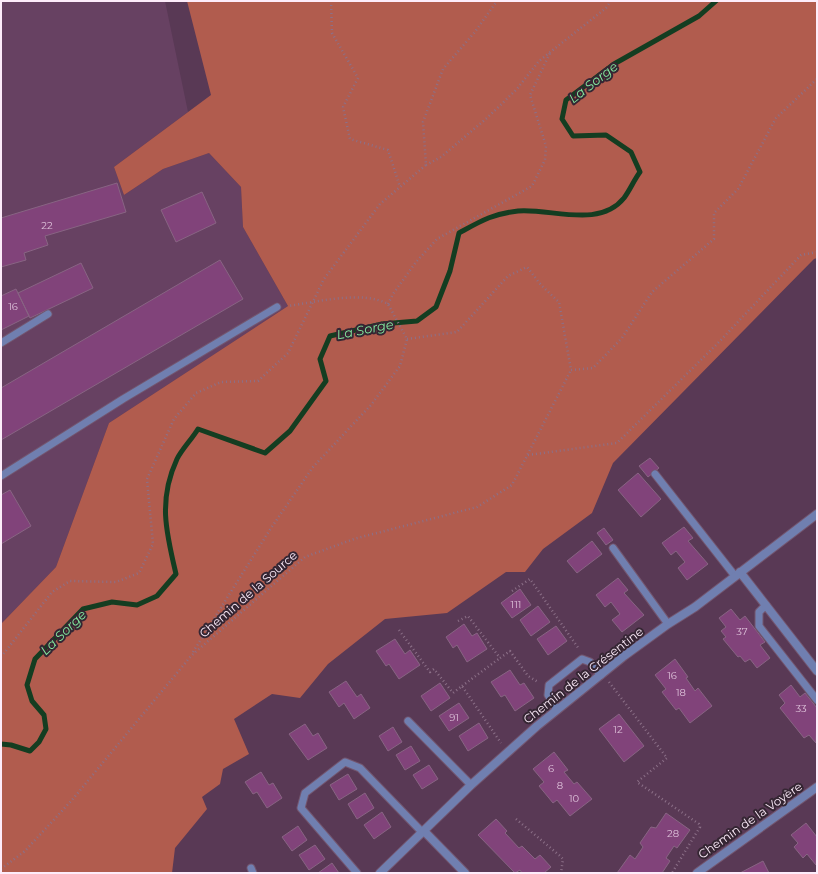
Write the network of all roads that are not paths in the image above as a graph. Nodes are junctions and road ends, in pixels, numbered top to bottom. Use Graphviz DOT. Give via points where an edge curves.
graph roads {
  1 [pos="277,307"];
  2 [pos="48,314"];
  3 [pos="1,343"];
  4 [pos="655,474"];
  5 [pos="1,476"];
  6 [pos="817,514"];
  7 [pos="613,548"];
  8 [pos="737,574"];
  9 [pos="766,605"];
  10 [pos="668,624"];
  11 [pos="817,671"];
  12 [pos="602,674"];
  13 [pos="817,700"];
  14 [pos="557,710"];
  15 [pos="408,721"];
  16 [pos="472,785"];
  17 [pos="817,787"];
  18 [pos="423,831"];
  19 [pos="357,873"];
  20 [pos="380,873"];
  21 [pos="465,873"];
  22 [pos="697,873"];
  1 -- 5 [label="lane"];
  2 -- 3 [label="lane"];
  4 -- 8 [label="lane"];
  6 -- 8 [label="street, Chemin de la Crésentine"];
  7 -- 10 [label="lane"];
  8 -- 9 [label="street"];
  8 -- 10 [label="street, Chemin de la Crésentine" via="695,607"];
  9 -- 11 [label="street"];
  9 -- 13 [label="lane" via="759,612 759,626"];
  10 -- 12 [label="street, Chemin de la Crésentine"];
  12 -- 14 [label="street, Chemin de la Crésentine"];
  12 -- 14 [label="lane" via="590,662 582,659 549,685 548,695"];
  14 -- 16 [label="street, Chemin de la Crésentine"];
  15 -- 16 [label="lane"];
  16 -- 18 [label="street, Chemin de la Crésentine"];
  17 -- 22 [label="street, Chemin de la Voyère"];
  18 -- 19 [label="lane" via="360,768 345,762 305,793 301,808"];
  18 -- 20 [label="street, Chemin de la Crésentine"];
  18 -- 21 [label="street"];
}
